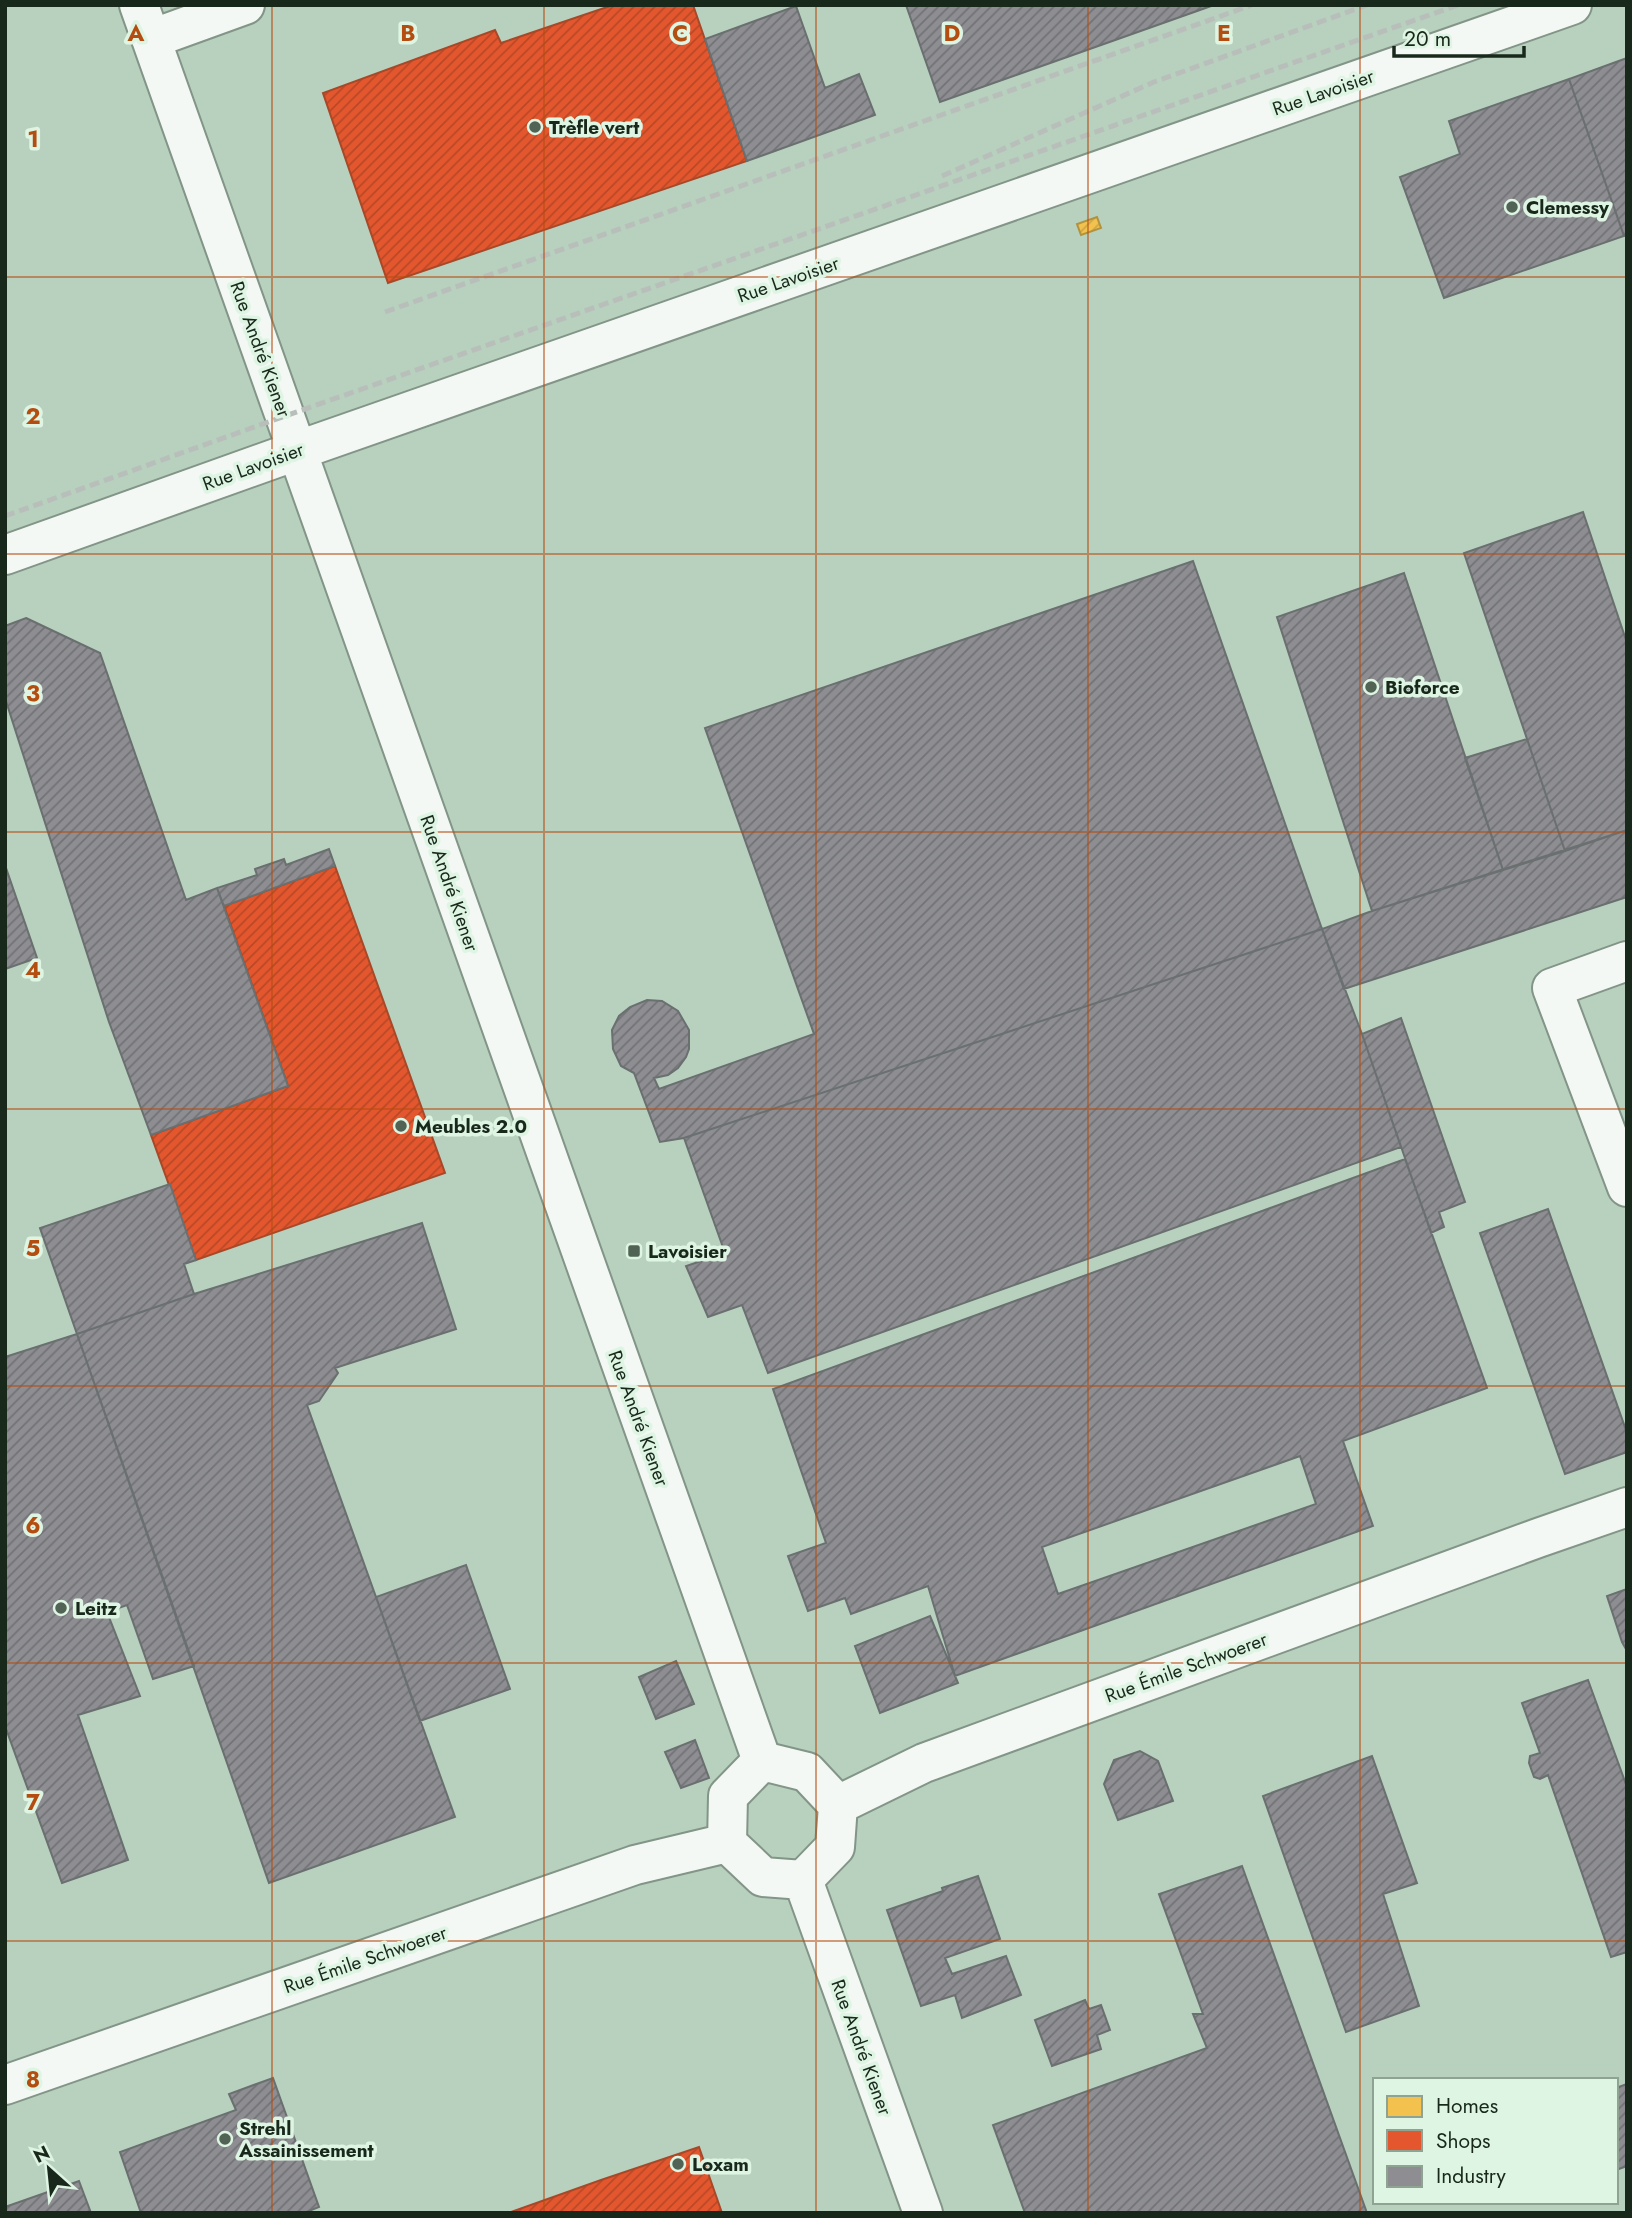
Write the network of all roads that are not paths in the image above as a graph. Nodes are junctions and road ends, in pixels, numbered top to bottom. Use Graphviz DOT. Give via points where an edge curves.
graph roads {
  1 [pos="245,5"];
  2 [pos="1572,5"];
  3 [pos="145,22"];
  4 [pos="296,451"];
  5 [pos="5,555"];
  6 [pos="1627,961"];
  7 [pos="1627,1187"];
  8 [pos="1627,1507"];
  9 [pos="762,1761"];
  10 [pos="838,1805"];
  11 [pos="727,1843"];
  12 [pos="803,1880"];
  13 [pos="5,2085"];
  14 [pos="923,2213"];
  1 -- 3 [label="street"];
  2 -- 4 [label="street, Rue Lavoisier"];
  3 -- 4 [label="street, Rue André Kiener"];
  4 -- 5 [label="street, Rue Lavoisier"];
  4 -- 9 [label="street, Rue André Kiener"];
  6 -- 7 [label="street" via="1552,988"];
  8 -- 10 [label="street, Rue Émile Schwoerer" via="924,1763"];
  9 -- 10 [label="street" via="807,1772"];
  9 -- 11 [label="street" via="728,1796"];
  10 -- 12 [label="street" via="835,1847"];
  11 -- 12 [label="street" via="763,1877"];
  11 -- 13 [label="street, Rue Émile Schwoerer" via="635,1865"];
  12 -- 14 [label="street, Rue André Kiener"];
}
